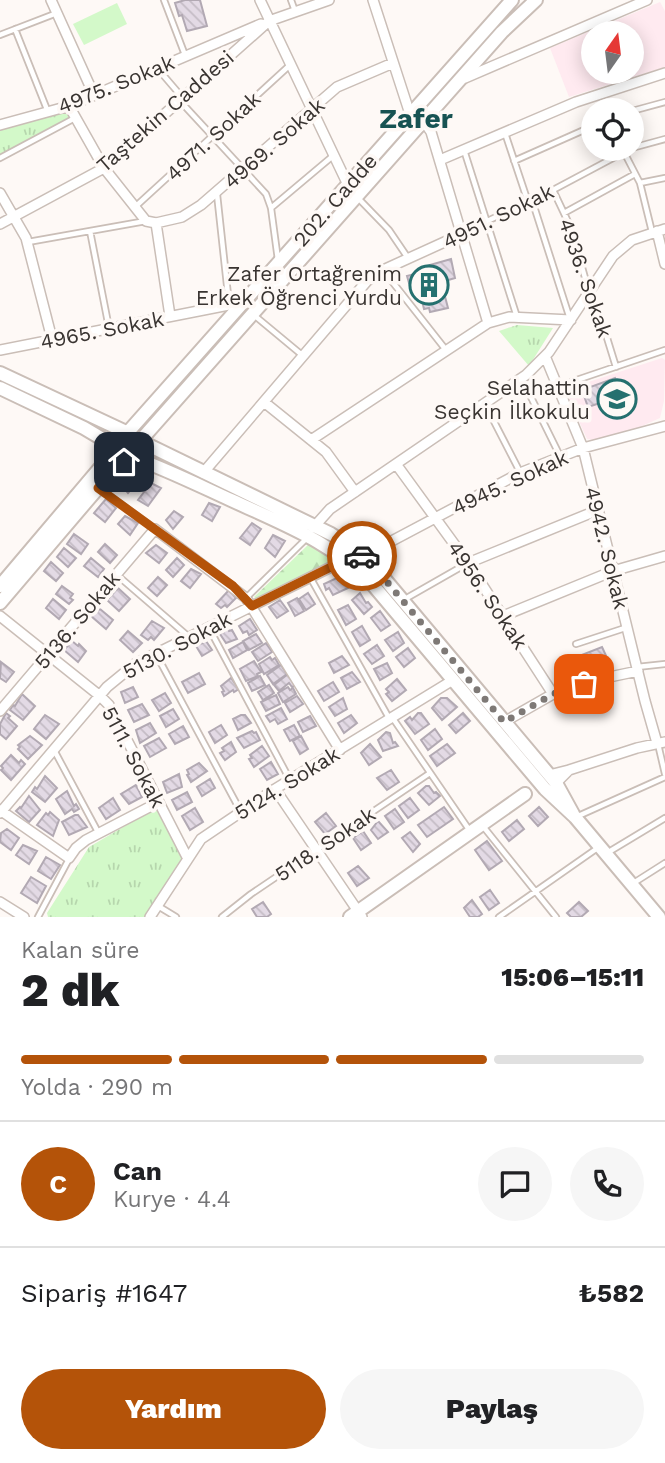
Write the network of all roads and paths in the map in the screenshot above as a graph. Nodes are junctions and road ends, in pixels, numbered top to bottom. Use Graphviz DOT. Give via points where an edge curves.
graph roads {
  1 [pos="51,0"];
  2 [pos="164,0"];
  3 [pos="260,0"];
  4 [pos="291,0"];
  5 [pos="329,0"];
  6 [pos="373,0"];
  7 [pos="512,0"];
  8 [pos="536,0"];
  9 [pos="647,0"];
  10 [pos="295,11"];
  11 [pos="57,13"];
  12 [pos="270,21"];
  13 [pos="15,29"];
  14 [pos="0,35"];
  15 [pos="186,56"];
  16 [pos="393,63"];
  17 [pos="291,64"];
  18 [pos="158,68"];
  19 [pos="665,74"];
  20 [pos="460,80"];
  21 [pos="94,95"];
  22 [pos="181,99"];
  23 [pos="665,102"];
  24 [pos="69,106"];
  25 [pos="313,108"];
  26 [pos="644,108"];
  27 [pos="413,111"];
  28 [pos="48,112"];
  29 [pos="75,117"];
  30 [pos="425,120"];
  31 [pos="0,125"];
  32 [pos="581,131"];
  33 [pos="505,132"];
  34 [pos="213,136"];
  35 [pos="665,138"];
  36 [pos="644,144"];
  37 [pos="464,149"];
  38 [pos="334,155"];
  39 [pos="0,158"];
  40 [pos="440,160"];
  41 [pos="514,161"];
  42 [pos="606,161"];
  43 [pos="631,161"];
  44 [pos="104,168"];
  45 [pos="244,169"];
  46 [pos="635,174"];
  47 [pos="665,178"];
  48 [pos="640,183"];
  49 [pos="348,185"];
  50 [pos="553,190"];
  51 [pos="0,193"];
  52 [pos="216,193"];
  53 [pos="357,197"];
  54 [pos="530,201"];
  55 [pos="135,207"];
  56 [pos="271,208"];
  57 [pos="564,213"];
  58 [pos="14,216"];
  59 [pos="151,222"];
  60 [pos="487,222"];
  61 [pos="0,224"];
  62 [pos="658,230"];
  63 [pos="90,231"];
  64 [pos="462,234"];
  65 [pos="27,242"];
  66 [pos="408,259"];
  67 [pos="278,264"];
  68 [pos="665,264"];
  69 [pos="383,270"];
  70 [pos="589,292"];
  71 [pos="246,301"];
  72 [pos="229,305"];
  73 [pos="253,315"];
  74 [pos="170,316"];
  75 [pos="517,317"];
  76 [pos="570,320"];
  77 [pos="488,323"];
  78 [pos="109,328"];
  79 [pos="52,340"];
  80 [pos="0,350"];
  81 [pos="447,350"];
  82 [pos="665,350"];
  83 [pos="303,356"];
  84 [pos="545,356"];
  85 [pos="616,367"];
  86 [pos="0,373"];
  87 [pos="522,379"];
  88 [pos="558,386"];
  89 [pos="0,388"];
  90 [pos="264,402"];
  91 [pos="485,404"];
  92 [pos="665,426"];
  93 [pos="127,432"];
  94 [pos="311,440"];
  95 [pos="142,441"];
  96 [pos="116,448"];
  97 [pos="583,448"];
  98 [pos="131,457"];
  99 [pos="561,457"];
  100 [pos="396,464"];
  101 [pos="203,473"];
  102 [pos="520,473"];
  103 [pos="98,488"];
  104 [pos="355,492"];
  105 [pos="598,510"];
  106 [pos="435,517"];
  107 [pos="155,529"];
  108 [pos="312,530"];
  109 [pos="361,556"];
  110 [pos="665,556"];
  111 [pos="347,560"];
  112 [pos="468,563"];
  113 [pos="613,571"];
  114 [pos="116,575"];
  115 [pos="310,577"];
  116 [pos="0,586"];
  117 [pos="402,600"];
  118 [pos="249,602"];
  119 [pos="0,604"];
  120 [pos="0,616"];
  121 [pos="503,616"];
  122 [pos="209,627"];
  123 [pos="627,627"];
  124 [pos="189,637"];
  125 [pos="576,644"];
  126 [pos="155,654"];
  127 [pos="47,656"];
  128 [pos="665,664"];
  129 [pos="637,669"];
  130 [pos="453,680"];
  131 [pos="553,694"];
  132 [pos="100,696"];
  133 [pos="0,711"];
  134 [pos="391,718"];
  135 [pos="504,722"];
  136 [pos="661,743"];
  137 [pos="54,750"];
  138 [pos="340,750"];
  139 [pos="430,773"];
  140 [pos="665,775"];
  141 [pos="290,780"];
  142 [pos="547,782"];
  143 [pos="275,789"];
  144 [pos="159,802"];
  145 [pos="0,811"];
  146 [pos="241,812"];
  147 [pos="575,817"];
  148 [pos="665,818"];
  149 [pos="476,828"];
  150 [pos="99,833"];
  151 [pos="316,850"];
  152 [pos="603,850"];
  153 [pos="187,857"];
  154 [pos="69,858"];
  155 [pos="665,863"];
  156 [pos="631,884"];
  157 [pos="535,892"];
  158 [pos="0,902"];
  159 [pos="157,906"];
  160 [pos="357,915"];
  161 [pos="24,917"];
  162 [pos="38,917"];
  163 [pos="150,917"];
  164 [pos="176,917"];
  165 [pos="222,917"];
  166 [pos="499,917"];
  167 [pos="556,917"];
  168 [pos="659,917"];
  1 -- 11 [label="street"];
  2 -- 15 [label="lane"];
  3 -- 12 [label="street"];
  4 -- 10 [label="lane"];
  5 -- 10 [label="street, Taştekin Caddesi"];
  6 -- 16 [label="street"];
  7 -- 27 [label="main road, 202. Cadde"];
  8 -- 20 [label="main road, 202. Cadde"];
  9 -- 20 [label="street"];
  10 -- 12 [label="street, Taştekin Caddesi"];
  11 -- 13 [label="lane"];
  11 -- 21 [label="street"];
  12 -- 15 [label="street, 4975. Sokak"];
  12 -- 17 [label="street"];
  12 -- 22 [label="street, Taştekin Caddesi"];
  13 -- 14 [label="lane"];
  13 -- 28 [label="lane"];
  15 -- 18 [label="street, 4975. Sokak"];
  16 -- 25 [label="street, 4969. Sokak" via="343,83"];
  16 -- 27 [label="street"];
  17 -- 25 [label="street"];
  17 -- 34 [label="lane, 4971. Sokak"];
  18 -- 21 [label="street, 4975. Sokak"];
  18 -- 22 [label="lane"];
  19 -- 33 [label="street" via="576,102"];
  20 -- 30 [label="main road, 202. Cadde"];
  21 -- 24 [label="street, 4975. Sokak"];
  22 -- 34 [label="lane"];
  22 -- 44 [label="street, Taştekin Caddesi"];
  23 -- 26 [label="lane"];
  24 -- 28 [label="street, 4975. Sokak"];
  24 -- 29 [label="street"];
  25 -- 38 [label="street"];
  25 -- 45 [label="street, 4969. Sokak"];
  27 -- 30 [label="street"];
  27 -- 49 [label="main road, 202. Cadde"];
  28 -- 31 [label="street, 4975. Sokak"];
  29 -- 39 [label="lane"];
  29 -- 44 [label="street"];
  30 -- 40 [label="street"];
  30 -- 53 [label="main road, 202. Cadde"];
  32 -- 41 [label="lane"];
  33 -- 37 [label="street"];
  33 -- 41 [label="lane"];
  34 -- 45 [label="lane"];
  34 -- 55 [label="lane, 4971. Sokak"];
  35 -- 36 [label="lane, 4951. Sokak"];
  37 -- 40 [label="street"];
  37 -- 60 [label="lane"];
  38 -- 49 [label="street"];
  38 -- 56 [label="lane"];
  40 -- 64 [label="street"];
  41 -- 54 [label="lane"];
  42 -- 50 [label="lane, 4951. Sokak"];
  43 -- 46 [label="lane"];
  44 -- 55 [label="street"];
  44 -- 58 [label="street, Taştekin Caddesi"];
  45 -- 52 [label="street, 4969. Sokak"];
  45 -- 56 [label="lane" via="266,194"];
  46 -- 48 [label="lane"];
  46 -- 57 [label="lane"];
  47 -- 48 [label="lane"];
  48 -- 62 [label="lane"];
  49 -- 67 [label="main road, 202. Cadde"];
  50 -- 54 [label="lane, 4951. Sokak"];
  50 -- 57 [label="lane, 4936. Sokak"];
  51 -- 58 [label="street"];
  52 -- 59 [label="street, 4969. Sokak" via="192,212"];
  52 -- 72 [label="lane"];
  53 -- 66 [label="lane" via="389,230"];
  53 -- 73 [label="main road, 202. Cadde"];
  54 -- 60 [label="lane, 4951. Sokak"];
  54 -- 76 [label="lane"];
  55 -- 59 [label="street"];
  56 -- 67 [label="lane"];
  57 -- 70 [label="lane, 4936. Sokak"];
  58 -- 61 [label="street, Taştekin Caddesi"];
  58 -- 65 [label="street"];
  59 -- 63 [label="lane"];
  59 -- 74 [label="street"];
  60 -- 64 [label="lane, 4951. Sokak"];
  60 -- 75 [label="lane"];
  62 -- 68 [label="street"];
  62 -- 70 [label="street" via="622,247"];
  63 -- 65 [label="lane"];
  63 -- 78 [label="lane"];
  64 -- 66 [label="street, 4951. Sokak"];
  64 -- 77 [label="street"];
  65 -- 79 [label="street"];
  66 -- 69 [label="street, 4951. Sokak"];
  67 -- 71 [label="main road, 202. Cadde"];
  69 -- 81 [label="lane"];
  69 -- 83 [label="street, 4951. Sokak" via="367,281"];
  70 -- 76 [label="street"];
  70 -- 85 [label="lane, 4936. Sokak"];
  71 -- 72 [label="street, 4965. Sokak"];
  71 -- 93 [label="main road, 202. Cadde"];
  72 -- 74 [label="street, 4965. Sokak"];
  73 -- 83 [label="lane"];
  73 -- 95 [label="main road, 202. Cadde"];
  74 -- 78 [label="street, 4965. Sokak"];
  75 -- 76 [label="street"];
  75 -- 77 [label="street"];
  76 -- 84 [label="street"];
  77 -- 81 [label="street"];
  78 -- 79 [label="street, 4965. Sokak"];
  79 -- 80 [label="street, 4965. Sokak"];
  81 -- 94 [label="street"];
  82 -- 85 [label="lane"];
  83 -- 90 [label="street, 4951. Sokak"];
  84 -- 87 [label="street"];
  84 -- 88 [label="street, 4942. Sokak"];
  85 -- 88 [label="lane"];
  86 -- 93 [label="main road"];
  87 -- 91 [label="street"];
  87 -- 99 [label="lane"];
  88 -- 97 [label="street, 4942. Sokak"];
  89 -- 96 [label="main road"];
  90 -- 94 [label="street"];
  90 -- 101 [label="street, 4951. Sokak"];
  91 -- 100 [label="street"];
  91 -- 102 [label="lane"];
  92 -- 97 [label="street, 4945. Sokak"];
  93 -- 95 [label="main road"];
  93 -- 96 [label="main road" via="117,439"];
  94 -- 104 [label="street" via="326,452"];
  95 -- 98 [label="main road" via="141,450"];
  95 -- 101 [label="main road"];
  96 -- 98 [label="main road" via="122,456"];
  96 -- 116 [label="main road"];
  97 -- 99 [label="street, 4945. Sokak"];
  97 -- 105 [label="street, 4942. Sokak"];
  98 -- 103 [label="main road"];
  98 -- 108 [label="main road"];
  99 -- 102 [label="street, 4945. Sokak"];
  100 -- 104 [label="street"];
  100 -- 106 [label="street, 4956. Sokak"];
  101 -- 108 [label="main road"];
  102 -- 106 [label="street, 4945. Sokak"];
  103 -- 107 [label="lane"];
  103 -- 119 [label="main road"];
  104 -- 108 [label="street" via="324,514"];
  105 -- 112 [label="street"];
  105 -- 113 [label="street, 4942. Sokak"];
  106 -- 109 [label="street, 4945. Sokak"];
  106 -- 112 [label="street, 4956. Sokak"];
  107 -- 114 [label="street, 5136. Sokak"];
  107 -- 118 [label="street"];
  108 -- 109 [label="main road" via="343,541"];
  108 -- 111 [label="main road"];
  108 -- 118 [label="lane"];
  109 -- 111 [label="street, 5130. Sokak"];
  109 -- 117 [label="main road"];
  110 -- 113 [label="street"];
  111 -- 115 [label="street, 5130. Sokak"];
  111 -- 130 [label="main road"];
  112 -- 117 [label="lane"];
  112 -- 121 [label="street, 4956. Sokak"];
  113 -- 121 [label="street"];
  113 -- 123 [label="street, 4942. Sokak"];
  114 -- 124 [label="lane"];
  114 -- 127 [label="street, 5136. Sokak"];
  115 -- 118 [label="street, 5130. Sokak"];
  115 -- 134 [label="lane"];
  117 -- 135 [label="main road"];
  118 -- 122 [label="street, 5130. Sokak"];
  118 -- 138 [label="street"];
  120 -- 127 [label="street, 5111. Sokak"];
  121 -- 131 [label="street, 4956. Sokak"];
  122 -- 124 [label="street, 5130. Sokak"];
  122 -- 141 [label="lane"];
  123 -- 125 [label="lane"];
  123 -- 129 [label="street, 4942. Sokak"];
  124 -- 126 [label="street, 5130. Sokak"];
  126 -- 132 [label="street, 5130. Sokak" via="124,671"];
  126 -- 146 [label="lane"];
  127 -- 132 [label="street, 5111. Sokak"];
  127 -- 133 [label="street, 5136. Sokak"];
  128 -- 129 [label="lane"];
  129 -- 131 [label="street"];
  129 -- 136 [label="street, 4942. Sokak"];
  130 -- 134 [label="street, 5124. Sokak"];
  130 -- 142 [label="main road"];
  131 -- 135 [label="street"];
  132 -- 137 [label="street, 5130. Sokak"];
  132 -- 144 [label="street, 5111. Sokak" via="113,712"];
  134 -- 138 [label="street, 5124. Sokak"];
  134 -- 139 [label="lane"];
  135 -- 142 [label="main road"];
  136 -- 140 [label="lane"];
  136 -- 142 [label="street"];
  137 -- 145 [label="street, 5130. Sokak"];
  137 -- 150 [label="lane"];
  138 -- 141 [label="street, 5124. Sokak"];
  139 -- 149 [label="lane"];
  139 -- 151 [label="lane, 5118. Sokak"];
  140 -- 147 [label="lane"];
  141 -- 143 [label="street, 5124. Sokak"];
  142 -- 147 [label="main road"];
  142 -- 149 [label="main road"];
  143 -- 146 [label="street, 5124. Sokak"];
  143 -- 151 [label="street"];
  144 -- 150 [label="street"];
  144 -- 153 [label="street, 5111. Sokak"];
  145 -- 154 [label="street"];
  146 -- 153 [label="street, 5124. Sokak" via="201,839"];
  147 -- 152 [label="main road"];
  148 -- 152 [label="lane"];
  149 -- 157 [label="lane"];
  149 -- 160 [label="main road"];
  150 -- 154 [label="street" via="80,843"];
  151 -- 160 [label="street"];
  151 -- 165 [label="lane, 5118. Sokak"];
  152 -- 156 [label="main road"];
  152 -- 157 [label="lane"];
  153 -- 159 [label="street, 5124. Sokak"];
  154 -- 162 [label="lane"];
  155 -- 156 [label="lane"];
  156 -- 168 [label="main road"];
  157 -- 166 [label="lane"];
  157 -- 167 [label="lane"];
  158 -- 161 [label="street"];
  159 -- 163 [label="street, 5124. Sokak"];
  159 -- 164 [label="lane"];
}
